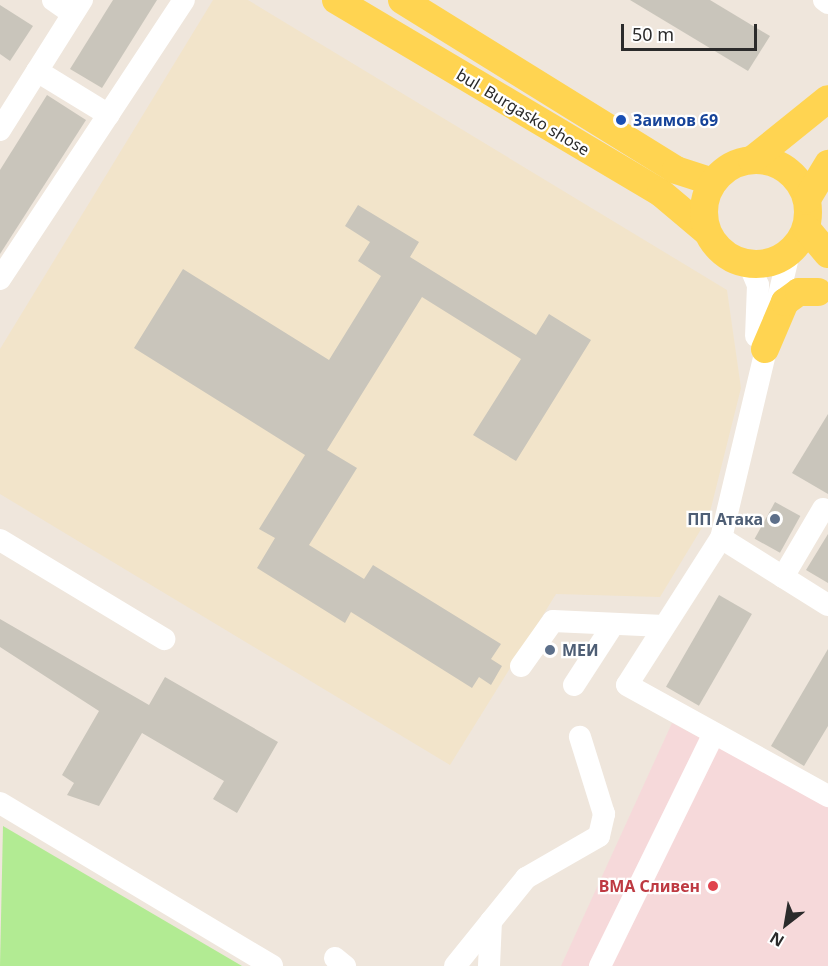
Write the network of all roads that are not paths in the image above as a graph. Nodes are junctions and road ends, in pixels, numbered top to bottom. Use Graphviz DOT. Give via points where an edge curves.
graph roads {
  1 [pos="53,0"];
  2 [pos="184,0"];
  3 [pos="336,0"];
  4 [pos="402,0"];
  5 [pos="824,0"];
  6 [pos="828,3"];
  7 [pos="78,7"];
  8 [pos="37,71"];
  9 [pos="828,99"];
  10 [pos="7,102"];
  11 [pos="109,115"];
  12 [pos="0,130"];
  13 [pos="752,160"];
  14 [pos="828,164"];
  15 [pos="713,182"];
  16 [pos="807,199"];
  17 [pos="806,228"];
  18 [pos="705,230"];
  19 [pos="828,254"];
  20 [pos="773,262"];
  21 [pos="0,279"];
  22 [pos="823,294"];
  23 [pos="765,350"];
  24 [pos="752,409"];
  25 [pos="823,509"];
  26 [pos="721,538"];
  27 [pos="0,540"];
  28 [pos="783,577"];
  29 [pos="828,605"];
  30 [pos="613,625"];
  31 [pos="664,626"];
  32 [pos="164,639"];
  33 [pos="521,666"];
  34 [pos="574,685"];
  35 [pos="714,733"];
  36 [pos="580,737"];
  37 [pos="828,796"];
  38 [pos="0,803"];
  39 [pos="491,921"];
  40 [pos="272,966"];
  41 [pos="455,966"];
  42 [pos="489,966"];
  43 [pos="600,966"];
  1 -- 7 [label="street"];
  2 -- 11 [label="street"];
  3 -- 18 [label="main road, bul. Burgasko shose" via="661,193"];
  4 -- 15 [label="main road, bul. Burgasko shose" via="676,170"];
  5 -- 6 [label="street"];
  7 -- 8 [label="street"];
  8 -- 10 [label="street"];
  8 -- 11 [label="street"];
  9 -- 13 [label="main road"];
  10 -- 12 [label="street"];
  11 -- 21 [label="street"];
  13 -- 15 [label="main road" via="728,168"];
  13 -- 16 [label="main road" via="785,168"];
  14 -- 16 [label="main road"];
  15 -- 18 [label="main road" via="706,197"];
  16 -- 17 [label="main road"];
  17 -- 19 [label="main road"];
  17 -- 20 [label="main road"];
  18 -- 20 [label="main road" via="723,252"];
  20 -- 22 [label="main road"];
  20 -- 23 [label="street"];
  20 -- 24 [label="street" via="758,285"];
  22 -- 23 [label="main road" via="799,292 785,302"];
  23 -- 24 [label="street"];
  24 -- 26 [label="street"];
  25 -- 28 [label="street"];
  26 -- 28 [label="street"];
  26 -- 31 [label="street"];
  27 -- 32 [label="street"];
  28 -- 29 [label="street"];
  30 -- 31 [label="street"];
  30 -- 33 [label="street" via="553,621"];
  30 -- 34 [label="street"];
  31 -- 35 [label="street" via="627,685"];
  35 -- 37 [label="street"];
  35 -- 43 [label="street"];
  36 -- 39 [label="street" via="605,824 589,845 551,860 526,878"];
  38 -- 40 [label="street"];
  39 -- 41 [label="street"];
  39 -- 42 [label="street"];
}
